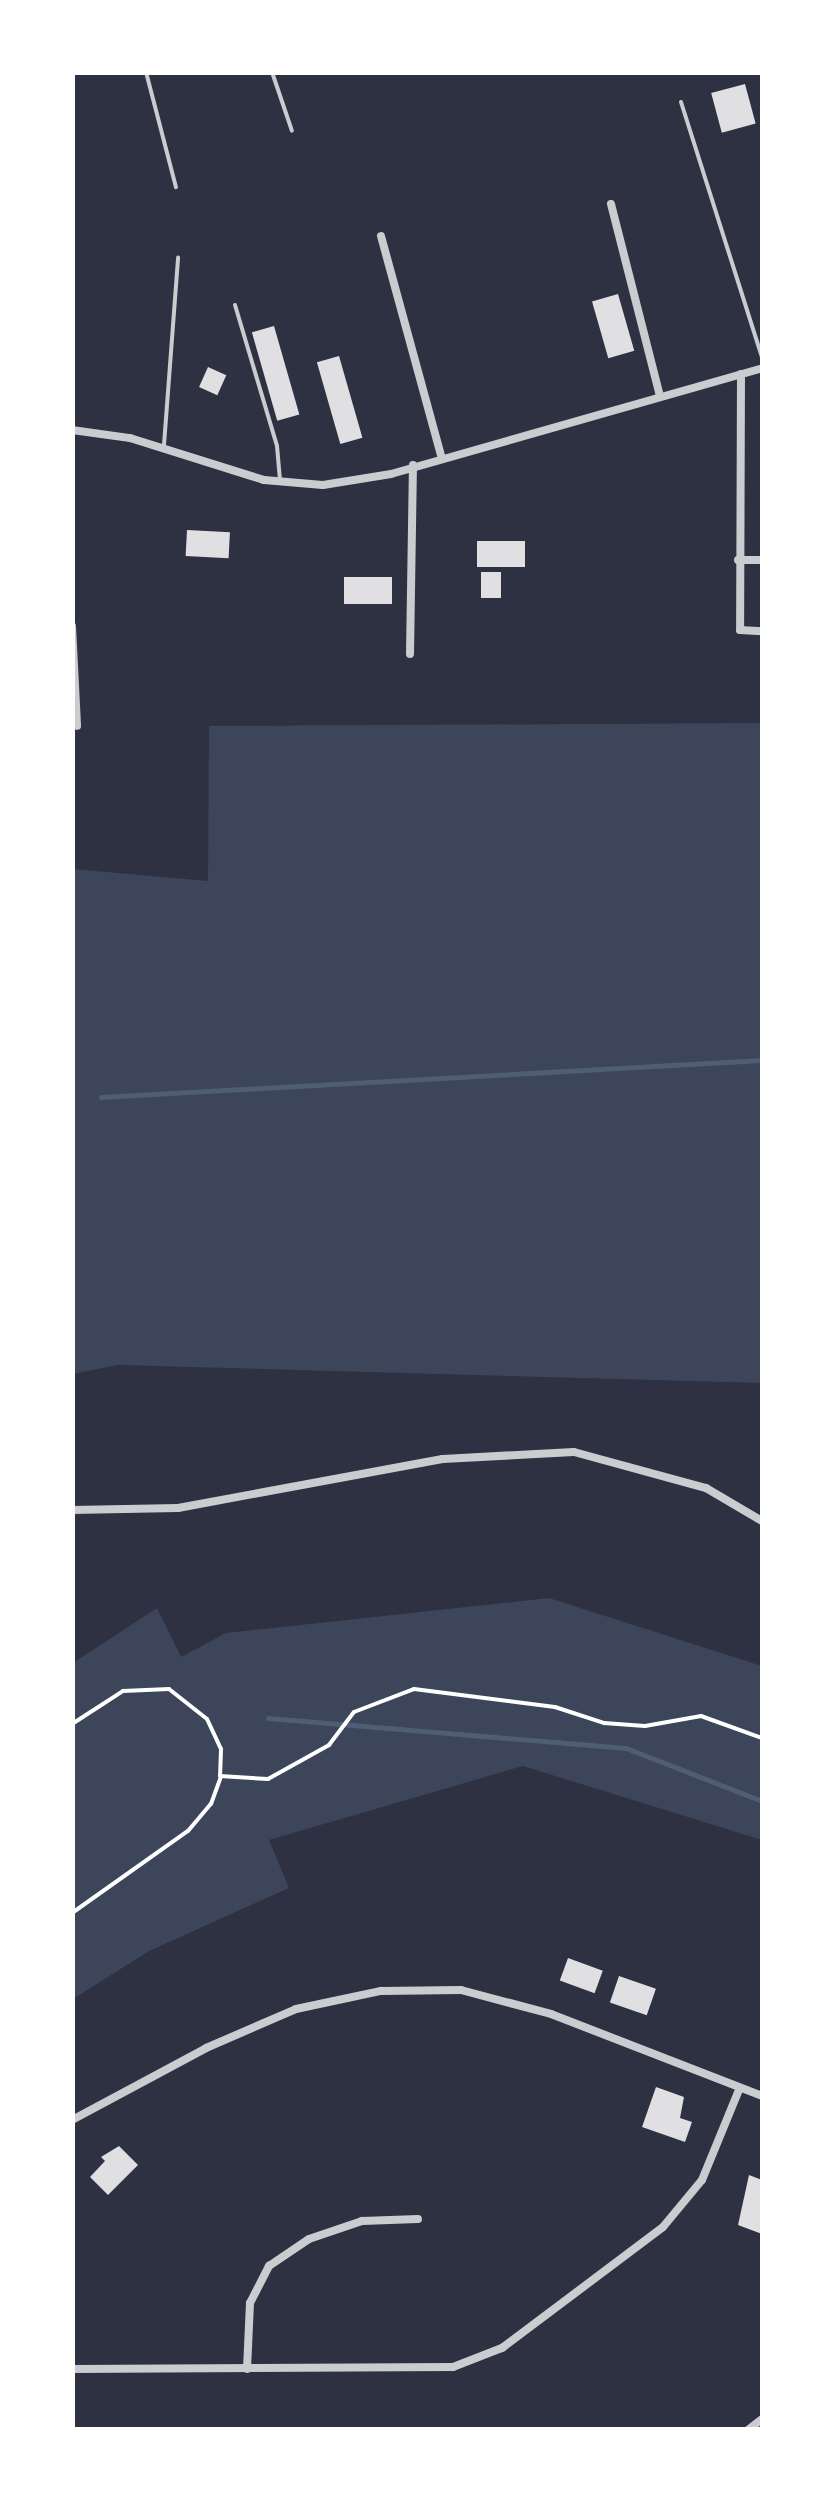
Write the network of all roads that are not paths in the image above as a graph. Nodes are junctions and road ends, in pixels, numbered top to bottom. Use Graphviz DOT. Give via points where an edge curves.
graph roads {
  1 [pos="146,72"];
  2 [pos="272,72"];
  3 [pos="680,102"];
  4 [pos="292,130"];
  5 [pos="176,186"];
  6 [pos="611,204"];
  7 [pos="381,236"];
  8 [pos="178,258"];
  9 [pos="235,305"];
  10 [pos="762,357"];
  11 [pos="762,368"];
  12 [pos="741,374"];
  13 [pos="660,396"];
  14 [pos="72,430"];
  15 [pos="164,450"];
  16 [pos="441,455"];
  17 [pos="413,466"];
  18 [pos="280,482"];
  19 [pos="738,560"];
  20 [pos="762,560"];
  21 [pos="72,626"];
  22 [pos="762,631"];
  23 [pos="410,654"];
  24 [pos="77,726"];
  25 [pos="72,1510"];
  26 [pos="762,1521"];
  27 [pos="739,2090"];
  28 [pos="762,2096"];
  29 [pos="72,2120"];
  30 [pos="418,2219"];
  31 [pos="72,2369"];
  32 [pos="248,2369"];
  33 [pos="762,2420"];
  34 [pos="748,2430"];
  1 -- 5 [label="lane"];
  2 -- 4 [label="lane"];
  3 -- 10 [label="lane"];
  6 -- 13 [label="street"];
  7 -- 16 [label="street"];
  8 -- 15 [label="lane"];
  9 -- 18 [label="lane" via="277,446"];
  11 -- 12 [label="street"];
  12 -- 13 [label="street"];
  12 -- 19 [label="street"];
  13 -- 16 [label="street"];
  14 -- 15 [label="street"];
  15 -- 18 [label="street"];
  16 -- 17 [label="street"];
  17 -- 18 [label="street" via="323,485"];
  17 -- 23 [label="street"];
  19 -- 20 [label="street"];
  19 -- 22 [label="street" via="740,630"];
  21 -- 24 [label="street"];
  25 -- 26 [label="street" via="178,1508 443,1460 574,1452 706,1488"];
  27 -- 28 [label="street"];
  27 -- 29 [label="street" via="552,2014 461,1990 381,1992 296,2008"];
  27 -- 32 [label="street" via="702,2180 663,2227 502,2348 453,2367"];
  30 -- 32 [label="street" via="362,2222 310,2240 269,2266 250,2304"];
  31 -- 32 [label="street"];
  33 -- 34 [label="street"];
}
